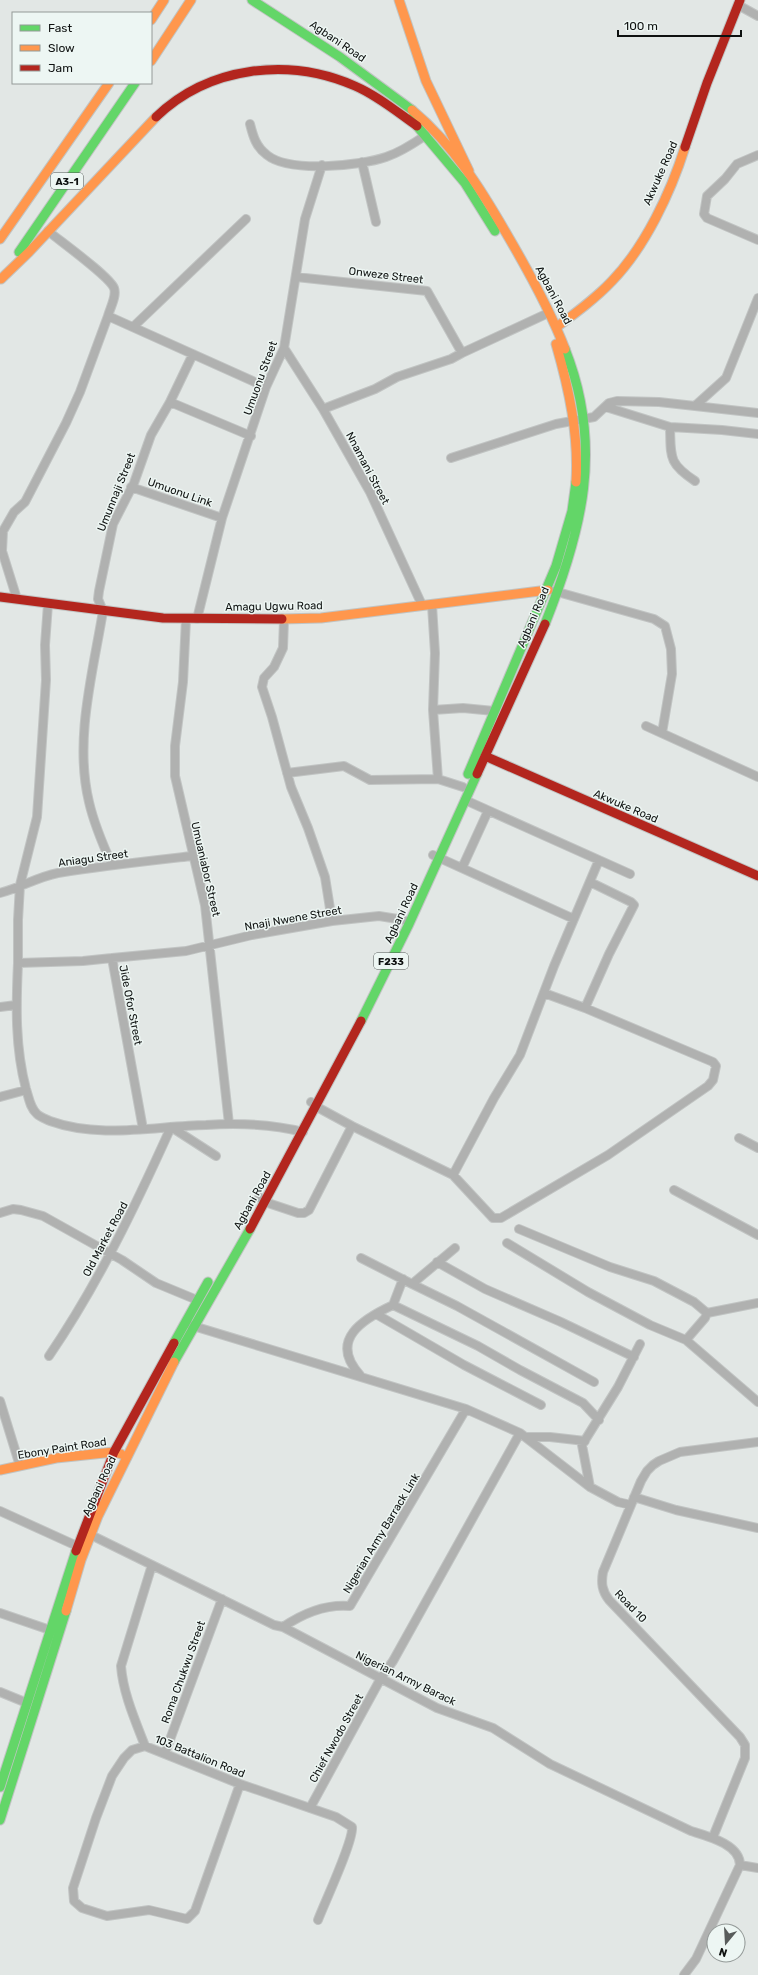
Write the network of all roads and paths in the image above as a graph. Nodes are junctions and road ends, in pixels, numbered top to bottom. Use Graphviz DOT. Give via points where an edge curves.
graph roads {
  1 [pos="164,0"];
  2 [pos="191,0"];
  3 [pos="252,0"];
  4 [pos="399,0"];
  5 [pos="739,2"];
  6 [pos="758,16"];
  7 [pos="152,18"];
  8 [pos="152,59"];
  9 [pos="108,84"];
  10 [pos="134,84"];
  11 [pos="407,107"];
  12 [pos="250,124"];
  13 [pos="417,126"];
  14 [pos="426,135"];
  15 [pos="758,155"];
  16 [pos="362,162"];
  17 [pos="322,165"];
  18 [pos="469,171"];
  19 [pos="246,219"];
  20 [pos="376,222"];
  21 [pos="48,231"];
  22 [pos="2,234"];
  23 [pos="758,240"];
  24 [pos="296,277"];
  25 [pos="0,279"];
  26 [pos="758,298"];
  27 [pos="544,315"];
  28 [pos="108,316"];
  29 [pos="133,327"];
  30 [pos="554,328"];
  31 [pos="284,348"];
  32 [pos="462,353"];
  33 [pos="192,354"];
  34 [pos="266,387"];
  35 [pos="170,402"];
  36 [pos="696,405"];
  37 [pos="606,407"];
  38 [pos="323,409"];
  39 [pos="758,413"];
  40 [pos="584,420"];
  41 [pos="574,421"];
  42 [pos="670,427"];
  43 [pos="758,434"];
  44 [pos="251,436"];
  45 [pos="451,458"];
  46 [pos="695,481"];
  47 [pos="131,487"];
  48 [pos="222,518"];
  49 [pos="552,590"];
  50 [pos="0,596"];
  51 [pos="17,599"];
  52 [pos="48,604"];
  53 [pos="427,605"];
  54 [pos="103,611"];
  55 [pos="186,619"];
  56 [pos="197,619"];
  57 [pos="284,620"];
  58 [pos="432,710"];
  59 [pos="494,711"];
  60 [pos="646,726"];
  61 [pos="662,733"];
  62 [pos="481,754"];
  63 [pos="287,773"];
  64 [pos="758,777"];
  65 [pos="438,779"];
  66 [pos="462,787"];
  67 [pos="465,800"];
  68 [pos="488,810"];
  69 [pos="192,856"];
  70 [pos="436,857"];
  71 [pos="599,860"];
  72 [pos="112,865"];
  73 [pos="462,868"];
  74 [pos="630,874"];
  75 [pos="758,876"];
  76 [pos="590,882"];
  77 [pos="20,885"];
  78 [pos="0,893"];
  79 [pos="404,920"];
  80 [pos="574,920"];
  81 [pos="332,921"];
  82 [pos="209,945"];
  83 [pos="186,951"];
  84 [pos="112,958"];
  85 [pos="18,963"];
  86 [pos="544,993"];
  87 [pos="16,1005"];
  88 [pos="0,1007"];
  89 [pos="585,1008"];
  90 [pos="26,1090"];
  91 [pos="0,1097"];
  92 [pos="314,1104"];
  93 [pos="229,1124"];
  94 [pos="352,1126"];
  95 [pos="171,1127"];
  96 [pos="143,1129"];
  97 [pos="299,1131"];
  98 [pos="739,1138"];
  99 [pos="758,1148"];
  100 [pos="216,1156"];
  101 [pos="453,1174"];
  102 [pos="674,1190"];
  103 [pos="262,1199"];
  104 [pos="0,1213"];
  105 [pos="519,1229"];
  106 [pos="758,1235"];
  107 [pos="507,1243"];
  108 [pos="228,1247"];
  109 [pos="455,1248"];
  110 [pos="111,1254"];
  111 [pos="361,1258"];
  112 [pos="437,1262"];
  113 [pos="213,1274"];
  114 [pos="403,1279"];
  115 [pos="412,1284"];
  116 [pos="197,1300"];
  117 [pos="758,1303"];
  118 [pos="393,1305"];
  119 [pos="707,1313"];
  120 [pos="376,1314"];
  121 [pos="189,1324"];
  122 [pos="686,1340"];
  123 [pos="640,1344"];
  124 [pos="49,1356"];
  125 [pos="634,1358"];
  126 [pos="361,1376"];
  127 [pos="594,1382"];
  128 [pos="0,1401"];
  129 [pos="758,1402"];
  130 [pos="541,1405"];
  131 [pos="466,1409"];
  132 [pos="599,1420"];
  133 [pos="523,1435"];
  134 [pos="585,1441"];
  135 [pos="758,1442"];
  136 [pos="114,1452"];
  137 [pos="126,1457"];
  138 [pos="20,1466"];
  139 [pos="0,1470"];
  140 [pos="590,1487"];
  141 [pos="632,1501"];
  142 [pos="0,1511"];
  143 [pos="758,1528"];
  144 [pos="91,1535"];
  145 [pos="77,1546"];
  146 [pos="152,1565"];
  147 [pos="222,1599"];
  148 [pos="0,1613"];
  149 [pos="282,1627"];
  150 [pos="50,1630"];
  151 [pos="381,1678"];
  152 [pos="0,1692"];
  153 [pos="28,1703"];
  154 [pos="145,1746"];
  155 [pos="165,1753"];
  156 [pos="240,1784"];
  157 [pos="0,1787"];
  158 [pos="310,1808"];
  159 [pos="0,1820"];
  160 [pos="713,1837"];
  161 [pos="740,1865"];
  162 [pos="758,1868"];
  163 [pos="318,1920"];
  164 [pos="684,1975"];
  1 -- 7 [label="main road"];
  2 -- 8 [label="main road"];
  3 -- 11 [label="main road, Agbani Road" via="316,40"];
  4 -- 18 [label="main road" via="426,81"];
  5 -- 6 [label="street"];
  5 -- 30 [label="main road, Akwuke Road" via="696,111 683,154 647,229 617,275 594,299"];
  9 -- 22 [label="main road, A3-1"];
  10 -- 25 [label="main road, A3-1"];
  11 -- 13 [label="main road, Agbani Road / F233"];
  11 -- 18 [label="main road, Agbani Road / F233" via="434,129"];
  12 -- 17 [label="street" via="255,142 274,160 289,164"];
  13 -- 14 [label="main road, Agbani Road / F233"];
  13 -- 21 [label="main road" via="363,90 334,78 275,69 228,76 200,86 157,115"];
  14 -- 16 [label="street" via="399,152"];
  14 -- 27 [label="main road, Agbani Road / F233" via="465,183 510,254"];
  15 -- 23 [label="street" via="737,164 707,196 704,214 706,218"];
  16 -- 17 [label="street"];
  16 -- 20 [label="street"];
  17 -- 24 [label="street, Umuonu Street" via="305,219"];
  18 -- 30 [label="main road, Agbani Road / F233" via="515,248"];
  19 -- 29 [label="street"];
  21 -- 25 [label="main road"];
  21 -- 28 [label="street" via="111,283 115,293"];
  24 -- 31 [label="street, Umuonu Street"];
  24 -- 32 [label="street, Onweze Street" via="427,291"];
  26 -- 36 [label="street" via="726,378"];
  27 -- 30 [label="main road, Agbani Road / F233"];
  27 -- 32 [label="street"];
  28 -- 29 [label="street"];
  28 -- 51 [label="street" via="66,423 25,502 14,512 3,531 2,551"];
  29 -- 33 [label="street"];
  30 -- 40 [label="main road, Agbani Road / F233" via="572,366"];
  30 -- 41 [label="main road, Agbani Road / F233"];
  31 -- 34 [label="street, Umuonu Street"];
  31 -- 38 [label="street, Nnamani Street"];
  32 -- 38 [label="street" via="397,376 375,389"];
  33 -- 34 [label="street"];
  33 -- 35 [label="street, Umunnaji Street"];
  34 -- 44 [label="street, Umuonu Street"];
  35 -- 44 [label="street"];
  35 -- 47 [label="street, Umunnaji Street" via="151,435"];
  36 -- 37 [label="street" via="625,401 613,402"];
  36 -- 39 [label="street"];
  37 -- 40 [label="street" via="596,416"];
  37 -- 42 [label="street"];
  38 -- 53 [label="street, Nnamani Street" via="370,492"];
  40 -- 41 [label="street"];
  40 -- 49 [label="main road, Agbani Road / F233" via="587,444 584,497 578,526"];
  41 -- 45 [label="street" via="556,424"];
  41 -- 49 [label="main road, Agbani Road / F233" via="575,496"];
  42 -- 43 [label="street"];
  42 -- 46 [label="street" via="673,463"];
  44 -- 48 [label="street, Umuonu Street"];
  47 -- 48 [label="street, Umuonu Link"];
  47 -- 54 [label="street, Umunnaji Street" via="113,524 107,546 98,599"];
  48 -- 56 [label="street, Umuonu Street"];
  49 -- 53 [label="main road, Amagu Ugwu Road"];
  49 -- 59 [label="main road, Agbani Road / F233"];
  49 -- 61 [label="street" via="654,619 665,626 671,648 672,674"];
  49 -- 62 [label="main road, Agbani Road / F233"];
  50 -- 51 [label="main road, Amagu Ugwu Road"];
  51 -- 52 [label="main road, Amagu Ugwu Road"];
  52 -- 54 [label="main road, Amagu Ugwu Road"];
  52 -- 77 [label="street" via="37,817"];
  53 -- 57 [label="main road, Amagu Ugwu Road"];
  53 -- 58 [label="street" via="435,652"];
  54 -- 55 [label="main road, Amagu Ugwu Road"];
  54 -- 72 [label="street" via="87,706 84,751 89,802"];
  55 -- 56 [label="main road, Amagu Ugwu Road"];
  55 -- 69 [label="street, Umuaniabor Street" via="174,762"];
  56 -- 57 [label="main road, Amagu Ugwu Road"];
  57 -- 63 [label="street" via="283,648 274,667 264,678 262,687"];
  58 -- 59 [label="street" via="463,708"];
  58 -- 65 [label="street"];
  59 -- 62 [label="main road, Agbani Road / F233"];
  60 -- 61 [label="street"];
  61 -- 64 [label="street"];
  62 -- 66 [label="main road, Agbani Road / F233"];
  62 -- 67 [label="main road, Agbani Road / F233"];
  62 -- 75 [label="main road, Akwuke Road" via="553,788"];
  63 -- 65 [label="street" via="344,766 370,780"];
  63 -- 81 [label="street" via="325,877"];
  65 -- 66 [label="street"];
  66 -- 70 [label="main road, Agbani Road / F233"];
  67 -- 68 [label="street"];
  67 -- 70 [label="main road, Agbani Road / F233"];
  68 -- 71 [label="street"];
  68 -- 73 [label="street"];
  69 -- 72 [label="street, Aniagu Street"];
  69 -- 82 [label="street, Umuaniabor Street" via="205,904"];
  70 -- 73 [label="street"];
  70 -- 79 [label="main road, Agbani Road / F233"];
  70 -- 92 [label="main road, Agbani Road / F233" via="383,980"];
  71 -- 74 [label="street"];
  71 -- 76 [label="street"];
  72 -- 77 [label="street, Aniagu Street" via="57,873"];
  73 -- 80 [label="street"];
  76 -- 80 [label="street"];
  76 -- 89 [label="street" via="634,905"];
  77 -- 78 [label="street, Aniagu Street"];
  77 -- 85 [label="street"];
  79 -- 81 [label="street, Nnaji Nwene Street" via="378,916"];
  79 -- 92 [label="main road, Agbani Road / F233"];
  80 -- 86 [label="street"];
  81 -- 82 [label="street, Nnaji Nwene Street"];
  82 -- 83 [label="street, Nnaji Nwene Street"];
  82 -- 93 [label="street, Umuaniabor Street"];
  83 -- 84 [label="street, Jide Ofor Street"];
  84 -- 85 [label="street" via="83,962"];
  84 -- 96 [label="street, Jide Ofor Street"];
  85 -- 87 [label="street"];
  86 -- 89 [label="street"];
  86 -- 101 [label="street" via="520,1055"];
  87 -- 88 [label="street"];
  87 -- 90 [label="street" via="18,1051"];
  89 -- 101 [label="street" via="713,1062 716,1066 713,1080 608,1155 501,1218 493,1218"];
  90 -- 91 [label="street"];
  90 -- 96 [label="street" via="37,1115 55,1122 91,1129"];
  92 -- 94 [label="street"];
  92 -- 97 [label="main road, Agbani Road / F233"];
  93 -- 95 [label="street"];
  93 -- 97 [label="street"];
  94 -- 101 [label="street"];
  94 -- 103 [label="street" via="309,1210 298,1213"];
  95 -- 96 [label="street"];
  95 -- 100 [label="street"];
  95 -- 110 [label="street, Old Market Road"];
  97 -- 103 [label="main road, Agbani Road / F233"];
  98 -- 99 [label="street"];
  102 -- 106 [label="street"];
  103 -- 108 [label="main road, Agbani Road / F233"];
  103 -- 121 [label="main road, Agbani Road / F233"];
  104 -- 110 [label="street" via="13,1209 38,1214"];
  105 -- 119 [label="street" via="604,1264 654,1281 694,1302"];
  107 -- 122 [label="street" via="588,1292 650,1325"];
  109 -- 112 [label="street"];
  110 -- 116 [label="street" via="161,1285"];
  110 -- 124 [label="street, Old Market Road"];
  111 -- 114 [label="street"];
  112 -- 115 [label="street"];
  112 -- 125 [label="street" via="485,1289"];
  113 -- 116 [label="main road, Agbani Road / F233"];
  114 -- 115 [label="street"];
  114 -- 118 [label="street"];
  115 -- 127 [label="street"];
  116 -- 121 [label="main road, Agbani Road / F233"];
  117 -- 119 [label="street"];
  118 -- 120 [label="street"];
  118 -- 132 [label="street" via="478,1346 583,1403"];
  119 -- 122 [label="street"];
  120 -- 126 [label="street" via="368,1317 350,1336 348,1350 351,1365"];
  120 -- 130 [label="street" via="464,1365"];
  121 -- 126 [label="street"];
  121 -- 136 [label="main road, Agbani Road / F233"];
  121 -- 137 [label="main road, Agbani Road / F233"];
  122 -- 129 [label="street"];
  123 -- 125 [label="street"];
  125 -- 132 [label="street"];
  126 -- 131 [label="street"];
  128 -- 138 [label="street"];
  131 -- 133 [label="street"];
  131 -- 149 [label="street, Nigerian Army Barrack Link" via="350,1606 320,1609"];
  132 -- 134 [label="street"];
  133 -- 134 [label="street"];
  133 -- 140 [label="street"];
  133 -- 151 [label="street, Chief Nwodo Street"];
  134 -- 140 [label="street" via="582,1451"];
  135 -- 141 [label="street, Road 10" via="698,1449 669,1456 647,1471"];
  136 -- 137 [label="main road, Ebony Paint Road"];
  136 -- 138 [label="main road, Ebony Paint Road" via="56,1458"];
  136 -- 145 [label="main road, Agbani Road / F233"];
  137 -- 144 [label="main road, Agbani Road / F233" via="100,1510"];
  138 -- 139 [label="main road, Ebony Paint Road"];
  140 -- 141 [label="street" via="618,1502"];
  141 -- 143 [label="street"];
  141 -- 160 [label="street, Road 10" via="603,1572 603,1590 609,1600 745,1745 745,1758"];
  142 -- 145 [label="street"];
  144 -- 146 [label="street, Nigerian Army Barack"];
  144 -- 159 [label="main road, Agbani Road / F233"];
  145 -- 150 [label="main road, Agbani Road / F233"];
  146 -- 147 [label="street, Nigerian Army Barack"];
  146 -- 154 [label="street" via="121,1666 133,1717"];
  147 -- 149 [label="street, Nigerian Army Barack"];
  147 -- 155 [label="street, Roma Chukwu Street"];
  148 -- 150 [label="street"];
  149 -- 151 [label="street, Nigerian Army Barack"];
  150 -- 153 [label="main road, Agbani Road / F233"];
  151 -- 158 [label="street, Chief Nwodo Street"];
  151 -- 160 [label="street, Nigerian Army Barack" via="437,1708 493,1728 550,1764 628,1802 691,1831"];
  152 -- 153 [label="street"];
  153 -- 157 [label="main road, Agbani Road / F233"];
  154 -- 155 [label="street, 103 Battalion Road"];
  154 -- 156 [label="street, 103 Battalion Road" via="132,1750 112,1776 73,1888 74,1901 82,1908 107,1916 149,1910 187,1919 195,1911"];
  155 -- 156 [label="street, 103 Battalion Road"];
  156 -- 158 [label="street, 103 Battalion Road"];
  158 -- 163 [label="street, 103 Battalion Road" via="346,1822 352,1827"];
  160 -- 161 [label="street, Nigerian Army Barack" via="736,1852"];
  161 -- 162 [label="street"];
  161 -- 164 [label="street" via="696,1959"];
}
